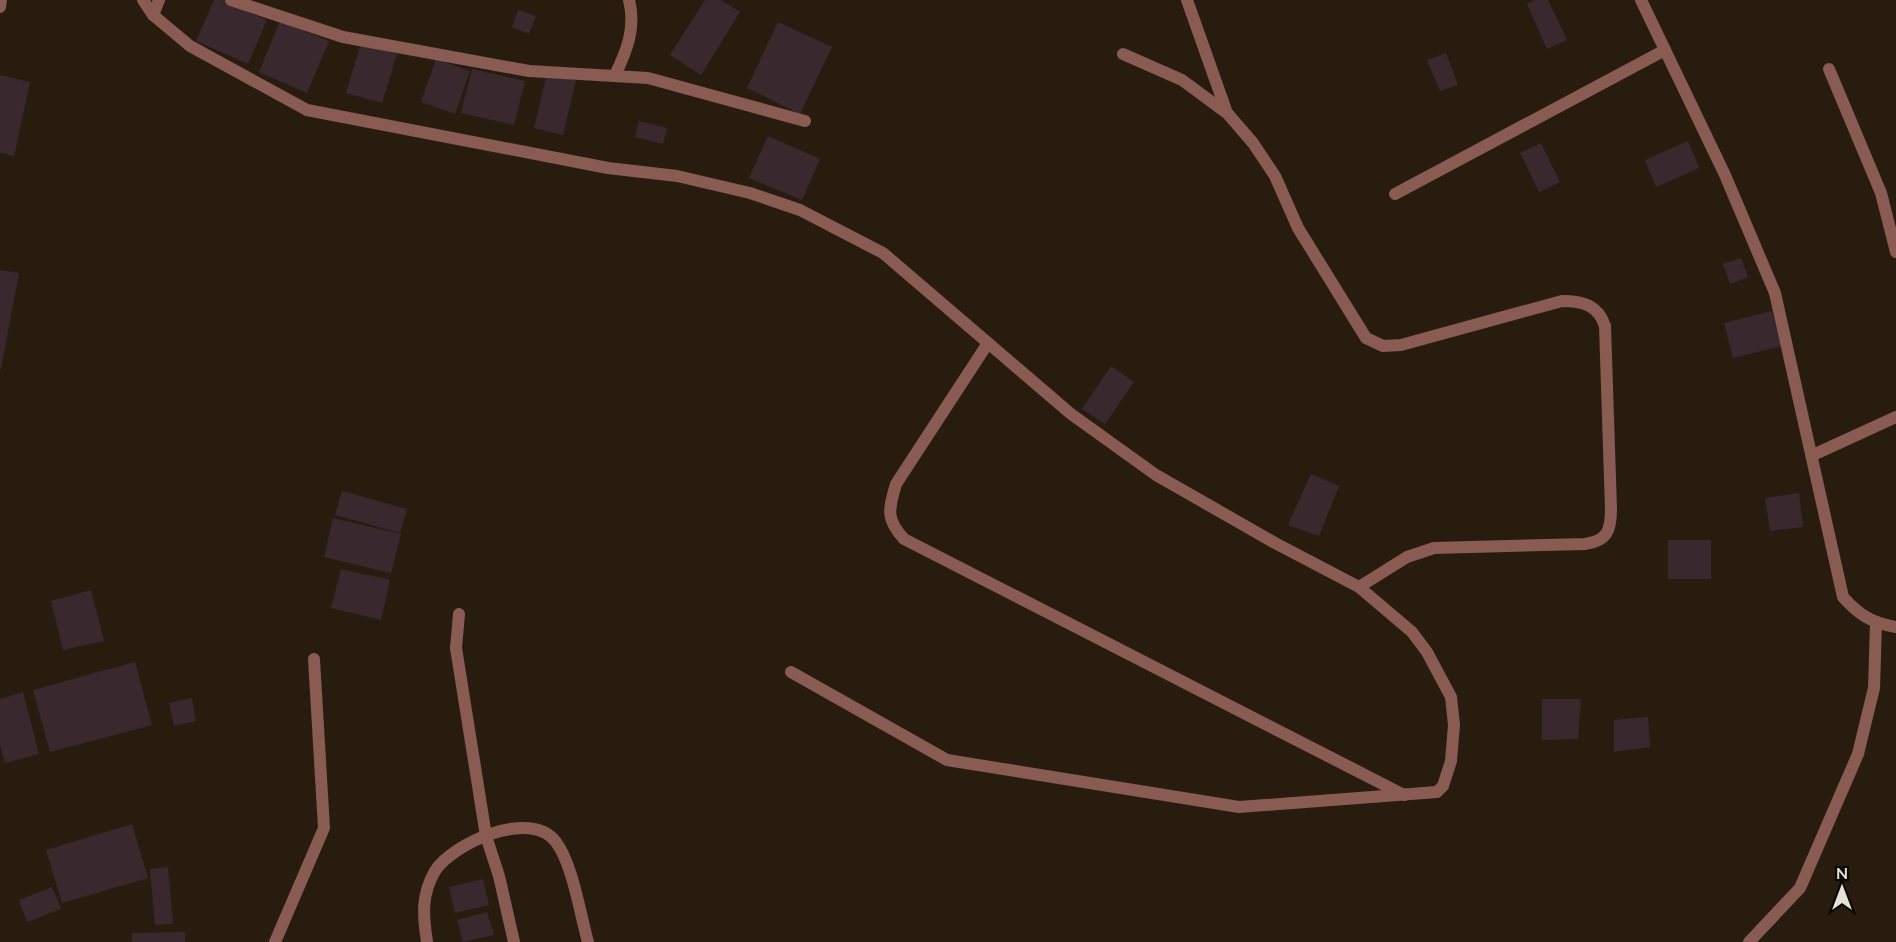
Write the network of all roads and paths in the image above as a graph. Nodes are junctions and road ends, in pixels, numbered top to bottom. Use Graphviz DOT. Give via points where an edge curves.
graph roads {
  1 [pos="1,0"];
  2 [pos="143,0"];
  3 [pos="159,0"];
  4 [pos="231,0"];
  5 [pos="629,0"];
  6 [pos="1187,0"];
  7 [pos="1641,0"];
  8 [pos="0,7"];
  9 [pos="153,15"];
  10 [pos="1665,50"];
  11 [pos="1123,54"];
  12 [pos="1829,69"];
  13 [pos="615,75"];
  14 [pos="1228,114"];
  15 [pos="805,122"];
  16 [pos="1395,194"];
  17 [pos="1896,252"];
  18 [pos="988,343"];
  19 [pos="1896,417"];
  20 [pos="1813,455"];
  21 [pos="1359,587"];
  22 [pos="459,614"];
  23 [pos="1876,623"];
  24 [pos="1896,627"];
  25 [pos="314,659"];
  26 [pos="791,672"];
  27 [pos="1405,795"];
  28 [pos="486,836"];
  29 [pos="275,942"];
  30 [pos="427,942"];
  31 [pos="514,942"];
  32 [pos="588,942"];
  33 [pos="1749,942"];
  1 -- 8 [label="street"];
  2 -- 9 [label="street"];
  3 -- 9 [label="street"];
  4 -- 13 [label="street" via="343,37 447,58 529,71"];
  5 -- 13 [label="street" via="633,14 627,50"];
  6 -- 14 [label="street"];
  7 -- 10 [label="street"];
  9 -- 18 [label="street" via="190,46 307,110 608,168 677,176 750,193 800,210 883,253"];
  10 -- 16 [label="street"];
  10 -- 20 [label="street" via="1725,175 1775,293"];
  11 -- 14 [label="street" via="1182,80"];
  12 -- 17 [label="street" via="1881,193"];
  13 -- 15 [label="street" via="648,78"];
  14 -- 21 [label="street" via="1275,176 1298,228 1366,338 1373,343 1401,345 1562,301 1589,304 1605,326 1611,528 1605,537 1597,543 1585,544 1434,548 1407,557"];
  18 -- 21 [label="street" via="1071,414 1156,475"];
  18 -- 27 [label="street" via="896,484 889,508 892,526 904,539"];
  19 -- 20 [label="street"];
  20 -- 23 [label="street" via="1843,597 1858,613"];
  21 -- 27 [label="street" via="1412,632 1428,652 1451,697 1454,742 1443,786 1437,792"];
  22 -- 28 [label="street" via="456,648"];
  23 -- 24 [label="street"];
  23 -- 33 [label="street" via="1874,688 1858,754 1800,888"];
  25 -- 29 [label="street" via="324,828"];
  26 -- 27 [label="street" via="947,760 1239,807"];
  28 -- 30 [label="street" via="453,853 436,870 425,891 422,914"];
  28 -- 31 [label="street"];
  28 -- 32 [label="street" via="506,829 528,828 555,841 567,865"];
}
